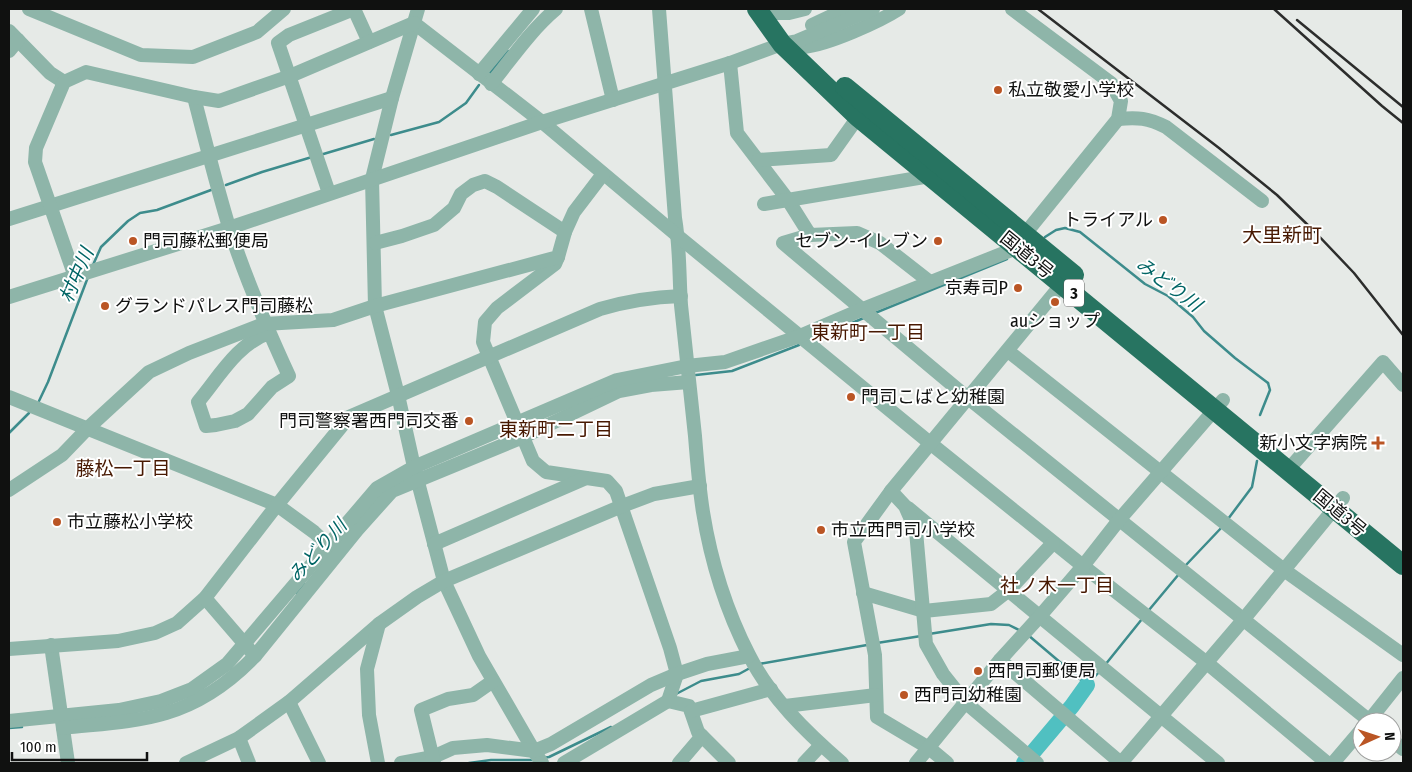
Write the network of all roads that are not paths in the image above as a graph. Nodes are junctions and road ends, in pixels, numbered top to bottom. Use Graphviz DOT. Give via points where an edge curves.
graph roads {
  1 [pos="29,9"];
  2 [pos="284,9"];
  3 [pos="418,9"];
  4 [pos="556,9"];
  5 [pos="591,9"];
  6 [pos="659,9"];
  7 [pos="805,9"];
  8 [pos="846,9"];
  9 [pos="873,9"];
  10 [pos="899,9"];
  11 [pos="1012,9"];
  12 [pos="531,10"];
  13 [pos="769,10"];
  14 [pos="414,23"];
  15 [pos="14,35"];
  16 [pos="369,42"];
  17 [pos="794,42"];
  18 [pos="9,51"];
  19 [pos="730,63"];
  20 [pos="479,74"];
  21 [pos="290,76"];
  22 [pos="64,82"];
  23 [pos="491,84"];
  24 [pos="664,84"];
  25 [pos="194,97"];
  26 [pos="392,98"];
  27 [pos="613,100"];
  28 [pos="858,117"];
  29 [pos="1118,120"];
  30 [pos="542,122"];
  31 [pos="305,124"];
  32 [pos="209,155"];
  33 [pos="758,160"];
  34 [pos="603,174"];
  35 [pos="930,176"];
  36 [pos="372,179"];
  37 [pos="329,193"];
  38 [pos="788,200"];
  39 [pos="1262,201"];
  40 [pos="764,204"];
  41 [pos="51,205"];
  42 [pos="9,219"];
  43 [pos="229,228"];
  44 [pos="565,232"];
  45 [pos="810,236"];
  46 [pos="679,237"];
  47 [pos="1020,240"];
  48 [pos="375,243"];
  49 [pos="558,257"];
  50 [pos="85,273"];
  51 [pos="930,282"];
  52 [pos="1062,284"];
  53 [pos="681,296"];
  54 [pos="9,297"];
  55 [pos="375,306"];
  56 [pos="868,313"];
  57 [pos="267,328"];
  58 [pos="800,336"];
  59 [pos="1008,351"];
  60 [pos="490,357"];
  61 [pos="687,366"];
  62 [pos="689,382"];
  63 [pos="1403,385"];
  64 [pos="398,395"];
  65 [pos="9,397"];
  66 [pos="968,398"];
  67 [pos="1219,405"];
  68 [pos="518,423"];
  69 [pos="88,428"];
  70 [pos="523,437"];
  71 [pos="930,443"];
  72 [pos="1293,465"];
  73 [pos="1161,472"];
  74 [pos="415,474"];
  75 [pos="589,477"];
  76 [pos="700,486"];
  77 [pos="9,490"];
  78 [pos="891,491"];
  79 [pos="1339,504"];
  80 [pos="277,505"];
  81 [pos="622,506"];
  82 [pos="906,506"];
  83 [pos="1118,520"];
  84 [pos="1053,543"];
  85 [pos="434,544"];
  86 [pos="329,546"];
  87 [pos="1403,548"];
  88 [pos="1403,565"];
  89 [pos="1083,566"];
  90 [pos="1284,570"];
  91 [pos="444,581"];
  92 [pos="1009,590"];
  93 [pos="863,593"];
  94 [pos="205,598"];
  95 [pos="924,611"];
  96 [pos="1040,616"];
  97 [pos="1243,620"];
  98 [pos="379,624"];
  99 [pos="51,645"];
  100 [pos="245,645"];
  101 [pos="9,648"];
  102 [pos="1403,655"];
  103 [pos="255,656"];
  104 [pos="1000,660"];
  105 [pos="754,662"];
  106 [pos="1207,662"];
  107 [pos="677,674"];
  108 [pos="1403,678"];
  109 [pos="494,681"];
  110 [pos="772,689"];
  111 [pos="876,695"];
  112 [pos="668,701"];
  113 [pos="289,702"];
  114 [pos="966,703"];
  115 [pos="785,706"];
  116 [pos="691,712"];
  117 [pos="1354,712"];
  118 [pos="1376,712"];
  119 [pos="1161,716"];
  120 [pos="9,720"];
  121 [pos="63,721"];
  122 [pos="702,736"];
  123 [pos="239,738"];
  124 [pos="1352,741"];
  125 [pos="821,745"];
  126 [pos="929,748"];
  127 [pos="534,752"];
  128 [pos="433,760"];
  129 [pos="68,763"];
  130 [pos="186,763"];
  131 [pos="249,763"];
  132 [pos="319,763"];
  133 [pos="378,763"];
  134 [pos="401,763"];
  135 [pos="542,763"];
  136 [pos="564,763"];
  137 [pos="679,763"];
  138 [pos="729,763"];
  139 [pos="804,763"];
  140 [pos="842,763"];
  141 [pos="916,763"];
  142 [pos="947,763"];
  143 [pos="1036,763"];
  144 [pos="1121,763"];
  145 [pos="1218,763"];
  146 [pos="1327,763"];
  147 [pos="1333,763"];
  1 -- 2 [label="street" via="141,55 193,57 257,32"];
  3 -- 14 [label="street"];
  4 -- 23 [label="street"];
  5 -- 27 [label="street"];
  6 -- 24 [label="street"];
  7 -- 13 [label="street" via="789,13"];
  8 -- 17 [label="street"];
  9 -- 17 [label="street"];
  10 -- 17 [label="street" via="855,31"];
  11 -- 29 [label="street" via="1110,83 1121,101"];
  12 -- 20 [label="street"];
  13 -- 17 [label="highway, 国道3号 / 3"];
  14 -- 16 [label="street"];
  14 -- 20 [label="street"];
  14 -- 26 [label="street"];
  15 -- 18 [label="street"];
  15 -- 22 [label="street" via="50,73"];
  16 -- 21 [label="street"];
  16 -- 21 [label="street" via="354,9 289,35 278,43"];
  17 -- 19 [label="street"];
  17 -- 28 [label="highway, 国道3号 / 3"];
  17 -- 47 [label="highway, 国道3号 / 3"];
  19 -- 24 [label="street"];
  19 -- 33 [label="street" via="737,133"];
  20 -- 23 [label="street"];
  21 -- 25 [label="street" via="219,101"];
  21 -- 31 [label="street"];
  22 -- 25 [label="street" via="86,72"];
  22 -- 41 [label="street" via="36,148 35,162"];
  23 -- 30 [label="street"];
  24 -- 27 [label="street"];
  24 -- 46 [label="street"];
  25 -- 32 [label="street"];
  26 -- 31 [label="street"];
  26 -- 36 [label="street"];
  27 -- 30 [label="street"];
  28 -- 33 [label="street" via="831,155"];
  28 -- 35 [label="highway, 国道3号 / 3"];
  29 -- 39 [label="street" via="1137,117 1166,127"];
  29 -- 47 [label="street"];
  30 -- 34 [label="street"];
  30 -- 36 [label="street"];
  31 -- 32 [label="street"];
  31 -- 37 [label="street"];
  32 -- 41 [label="street"];
  32 -- 43 [label="street"];
  33 -- 38 [label="street"];
  34 -- 44 [label="street" via="574,212"];
  34 -- 46 [label="street"];
  35 -- 38 [label="street"];
  35 -- 47 [label="highway, 国道3号 / 3"];
  36 -- 37 [label="street"];
  36 -- 48 [label="street"];
  37 -- 43 [label="street"];
  38 -- 40 [label="street"];
  38 -- 45 [label="street"];
  41 -- 42 [label="street"];
  41 -- 50 [label="street"];
  43 -- 50 [label="street"];
  43 -- 57 [label="street"];
  44 -- 48 [label="street" via="485,182 473,185 461,194 454,208 434,225"];
  44 -- 49 [label="street"];
  45 -- 51 [label="street" via="857,233 880,243"];
  45 -- 56 [label="street" via="783,243"];
  46 -- 53 [label="street"];
  46 -- 58 [label="street"];
  47 -- 51 [label="street" via="1009,251"];
  47 -- 52 [label="highway, 国道3号 / 3"];
  47 -- 67 [label="highway, 国道3号 / 3"];
  48 -- 55 [label="street"];
  49 -- 55 [label="street"];
  49 -- 60 [label="street" via="554,264 497,308 485,322 483,342"];
  50 -- 54 [label="street"];
  51 -- 56 [label="street"];
  52 -- 59 [label="street"];
  52 -- 67 [label="highway, 国道3号 / 3"];
  53 -- 60 [label="street" via="600,308"];
  53 -- 61 [label="street"];
  55 -- 57 [label="street" via="333,320"];
  55 -- 64 [label="street"];
  56 -- 58 [label="street"];
  56 -- 66 [label="street"];
  57 -- 57 [label="street" via="289,376 272,387 248,414 235,421 206,426 198,402 242,348"];
  57 -- 69 [label="street" via="189,353 149,372"];
  58 -- 61 [label="street" via="725,362"];
  58 -- 71 [label="street"];
  59 -- 66 [label="street"];
  59 -- 73 [label="street"];
  60 -- 64 [label="street"];
  60 -- 68 [label="street"];
  61 -- 62 [label="street"];
  61 -- 68 [label="street" via="617,380"];
  62 -- 70 [label="street" via="651,384 619,391"];
  62 -- 76 [label="street"];
  63 -- 72 [label="street" via="1383,362"];
  64 -- 74 [label="street"];
  64 -- 80 [label="street" via="349,417"];
  65 -- 69 [label="street"];
  66 -- 71 [label="street"];
  66 -- 83 [label="street"];
  67 -- 72 [label="highway, 国道3号 / 3"];
  67 -- 73 [label="street"];
  68 -- 70 [label="street"];
  68 -- 74 [label="street"];
  69 -- 77 [label="street" via="62,454"];
  69 -- 80 [label="street"];
  70 -- 74 [label="street"];
  70 -- 75 [label="street" via="533,461 546,472"];
  71 -- 78 [label="street"];
  71 -- 84 [label="street"];
  72 -- 79 [label="highway, 国道3号 / 3"];
  73 -- 83 [label="street"];
  73 -- 90 [label="street"];
  74 -- 85 [label="street"];
  74 -- 86 [label="street" via="377,488"];
  74 -- 103 [label="street" via="392,491 357,530"];
  75 -- 81 [label="street" via="607,481 616,491"];
  75 -- 85 [label="street"];
  76 -- 81 [label="street" via="654,494"];
  76 -- 105 [label="street" via="712,557 726,605"];
  78 -- 82 [label="street"];
  78 -- 93 [label="street" via="854,542"];
  79 -- 87 [label="highway, 国道3号 / 3"];
  79 -- 88 [label="highway, 国道3号 / 3"];
  79 -- 90 [label="street"];
  80 -- 86 [label="street"];
  80 -- 94 [label="street"];
  81 -- 91 [label="street"];
  81 -- 107 [label="street"];
  82 -- 92 [label="street"];
  82 -- 95 [label="street" via="916,532"];
  83 -- 89 [label="street"];
  83 -- 97 [label="street"];
  84 -- 89 [label="street"];
  84 -- 92 [label="street"];
  85 -- 91 [label="street"];
  86 -- 100 [label="street"];
  89 -- 96 [label="street"];
  89 -- 106 [label="street"];
  90 -- 97 [label="street"];
  90 -- 102 [label="street"];
  91 -- 98 [label="street"];
  91 -- 109 [label="street"];
  92 -- 95 [label="street" via="991,604"];
  92 -- 96 [label="street"];
  93 -- 95 [label="street"];
  93 -- 111 [label="street" via="875,655"];
  94 -- 99 [label="street" via="177,623 155,633 118,641"];
  94 -- 100 [label="street"];
  95 -- 114 [label="street" via="926,644 942,674"];
  96 -- 104 [label="street"];
  96 -- 119 [label="street"];
  97 -- 106 [label="street"];
  97 -- 117 [label="street"];
  98 -- 113 [label="street"];
  98 -- 133 [label="street" via="367,669 368,715"];
  99 -- 101 [label="street"];
  99 -- 121 [label="street"];
  100 -- 103 [label="street"];
  100 -- 121 [label="street" via="227,664 192,689 161,701"];
  103 -- 121 [label="street" via="224,684 176,710 136,719"];
  104 -- 114 [label="street"];
  104 -- 144 [label="street"];
  105 -- 107 [label="street" via="707,664"];
  105 -- 110 [label="street"];
  106 -- 119 [label="street"];
  106 -- 146 [label="street"];
  107 -- 112 [label="street"];
  107 -- 127 [label="street" via="651,685"];
  108 -- 118 [label="street"];
  109 -- 127 [label="street"];
  109 -- 128 [label="street" via="473,695 448,699 421,710"];
  110 -- 115 [label="street"];
  110 -- 116 [label="street"];
  111 -- 115 [label="street"];
  111 -- 126 [label="street" via="877,717"];
  112 -- 116 [label="street" via="688,706"];
  112 -- 136 [label="street"];
  113 -- 123 [label="street"];
  113 -- 132 [label="street"];
  114 -- 126 [label="street"];
  114 -- 143 [label="street"];
  115 -- 125 [label="street"];
  116 -- 122 [label="street"];
  119 -- 144 [label="street"];
  119 -- 145 [label="street"];
  120 -- 121 [label="street"];
  121 -- 129 [label="street"];
  122 -- 137 [label="street"];
  122 -- 138 [label="street"];
  123 -- 130 [label="street"];
  123 -- 131 [label="street"];
  124 -- 147 [label="street"];
  125 -- 139 [label="street"];
  125 -- 140 [label="street"];
  126 -- 141 [label="street"];
  126 -- 142 [label="street"];
  127 -- 128 [label="street" via="487,745 453,748"];
  127 -- 135 [label="street"];
  128 -- 134 [label="street"];
}
